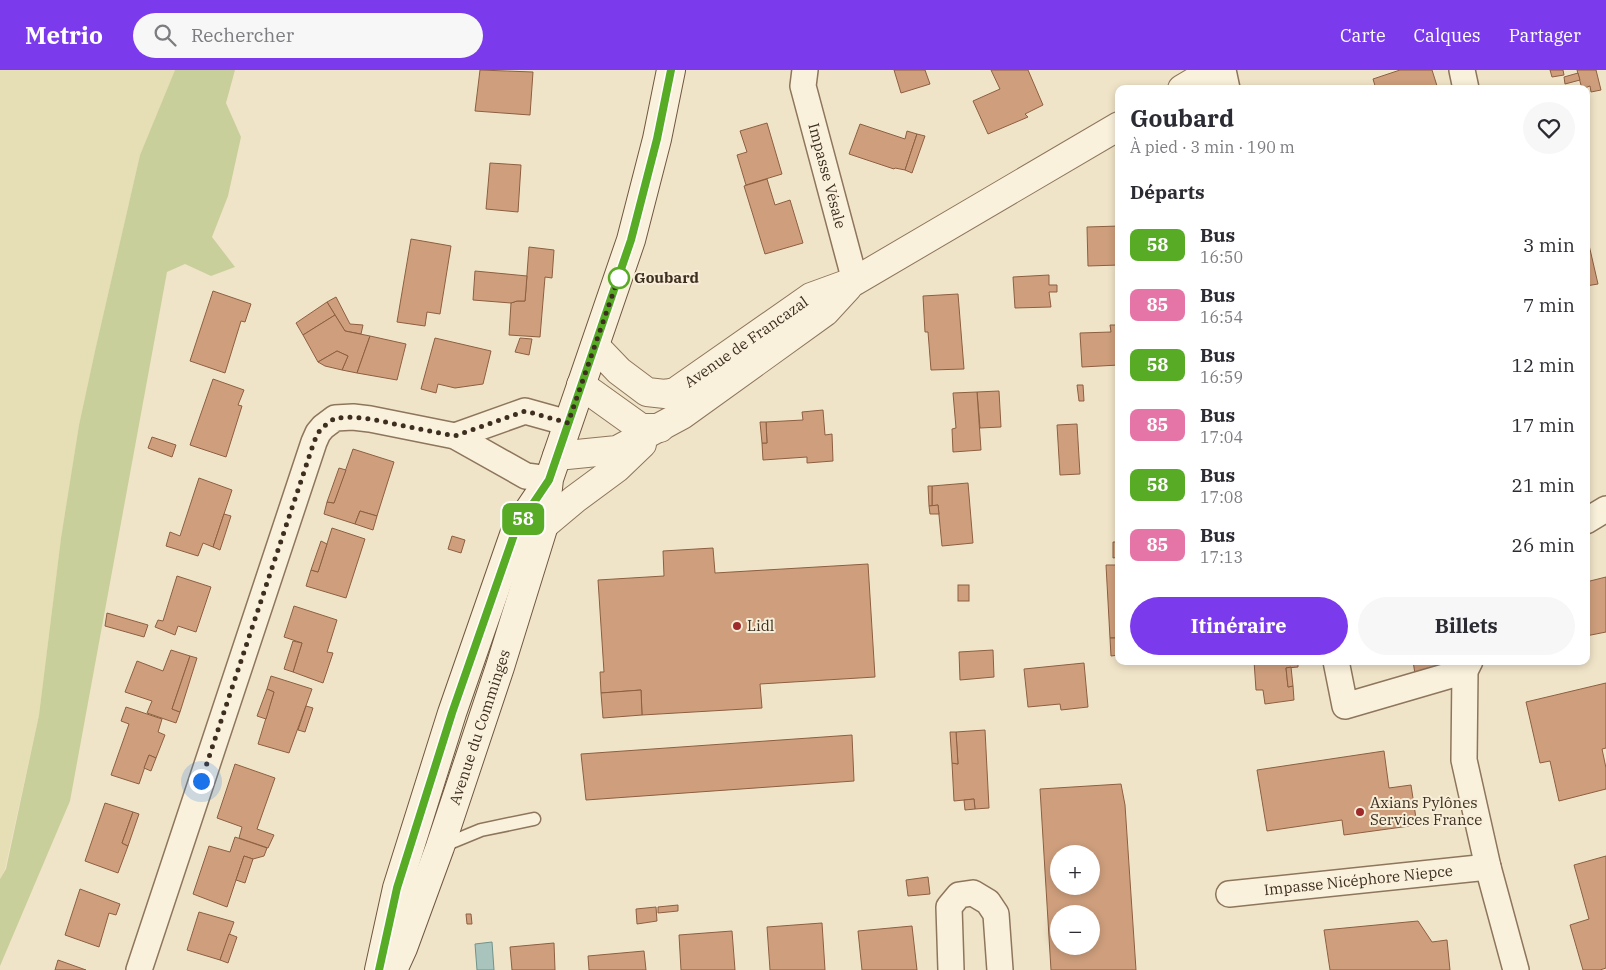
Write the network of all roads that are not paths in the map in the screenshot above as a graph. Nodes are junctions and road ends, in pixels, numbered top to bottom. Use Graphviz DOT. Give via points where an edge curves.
graph roads {
  1 [pos="672,70"];
  2 [pos="805,70"];
  3 [pos="1214,70"];
  4 [pos="1223,70"];
  5 [pos="1462,70"];
  6 [pos="1189,85"];
  7 [pos="1225,85"];
  8 [pos="1465,85"];
  9 [pos="1115,128"];
  10 [pos="854,281"];
  11 [pos="595,346"];
  12 [pos="581,385"];
  13 [pos="568,423"];
  14 [pos="660,428"];
  15 [pos="455,436"];
  16 [pos="553,468"];
  17 [pos="1606,509"];
  18 [pos="1590,519"];
  19 [pos="544,525"];
  20 [pos="1337,665"];
  21 [pos="1467,666"];
  22 [pos="534,819"];
  23 [pos="440,847"];
  24 [pos="1488,867"];
  25 [pos="1229,894"];
  26 [pos="139,970"];
  27 [pos="379,970"];
  28 [pos="393,970"];
  29 [pos="951,970"];
  30 [pos="1000,970"];
  31 [pos="1516,970"];
  1 -- 11 [label="main road, Avenue du Comminges" via="631,240"];
  2 -- 10 [label="street, Impasse Vésale" via="803,86"];
  3 -- 6 [label="main road"];
  4 -- 7 [label="street"];
  5 -- 8 [label="street"];
  9 -- 10 [label="main road, Avenue de Francazal"];
  10 -- 11 [label="main road, Avenue de Francazal" via="810,297 675,392 647,392"];
  10 -- 14 [label="main road, Avenue de Francazal" via="825,312"];
  11 -- 12 [label="main road, Avenue du Comminges"];
  12 -- 13 [label="main road, Avenue du Comminges"];
  12 -- 14 [label="main road" via="642,428"];
  13 -- 15 [label="street" via="525,411"];
  13 -- 16 [label="main road, Avenue du Comminges"];
  14 -- 16 [label="main road, Avenue de Francazal" via="617,450"];
  14 -- 19 [label="main road, Avenue de Francazal" via="617,468"];
  15 -- 16 [label="street" via="526,476"];
  15 -- 26 [label="street" via="353,417 335,418 318,433"];
  16 -- 19 [label="main road, Avenue du Comminges"];
  16 -- 27 [label="main road, Avenue du Comminges" via="516,529 455,704 397,888"];
  17 -- 18 [label="street"];
  19 -- 23 [label="main road, Avenue du Comminges"];
  20 -- 21 [label="street" via="1344,706"];
  21 -- 24 [label="street" via="1464,760"];
  22 -- 23 [label="lane" via="481,830"];
  23 -- 28 [label="main road, Avenue du Comminges"];
  24 -- 25 [label="street, Impasse Nicéphore Niepce"];
  24 -- 31 [label="street"];
  29 -- 30 [label="street" via="948,907 959,895 973,893 988,902 996,914"];
}
